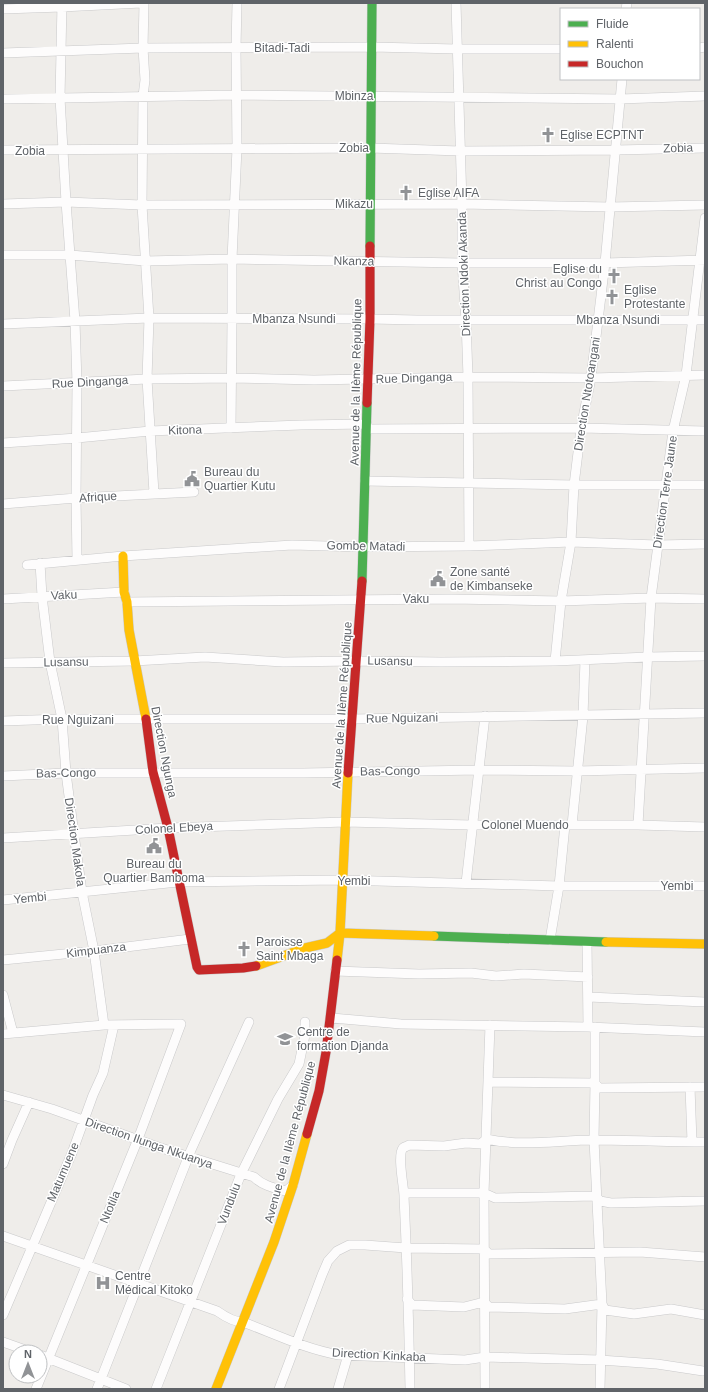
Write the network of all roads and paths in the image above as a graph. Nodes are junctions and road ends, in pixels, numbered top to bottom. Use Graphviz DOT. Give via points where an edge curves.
graph roads {
  1 [pos="142,3"];
  2 [pos="237,3"];
  3 [pos="372,3"];
  4 [pos="456,3"];
  5 [pos="62,5"];
  6 [pos="3,9"];
  7 [pos="372,47"];
  8 [pos="143,48"];
  9 [pos="236,48"];
  10 [pos="457,49"];
  11 [pos="560,49"];
  12 [pos="60,51"];
  13 [pos="3,53"];
  14 [pos="622,80"];
  15 [pos="237,95"];
  16 [pos="142,96"];
  17 [pos="371,96"];
  18 [pos="705,96"];
  19 [pos="458,97"];
  20 [pos="60,98"];
  21 [pos="3,99"];
  22 [pos="620,99"];
  23 [pos="237,148"];
  24 [pos="370,148"];
  25 [pos="705,148"];
  26 [pos="3,150"];
  27 [pos="143,150"];
  28 [pos="616,150"];
  29 [pos="64,151"];
  30 [pos="460,151"];
  31 [pos="66,202"];
  32 [pos="3,204"];
  33 [pos="142,204"];
  34 [pos="235,204"];
  35 [pos="370,204"];
  36 [pos="462,204"];
  37 [pos="705,205"];
  38 [pos="610,207"];
  39 [pos="705,218"];
  40 [pos="3,255"];
  41 [pos="70,255"];
  42 [pos="232,259"];
  43 [pos="703,260"];
  44 [pos="145,261"];
  45 [pos="370,261"];
  46 [pos="462,263"];
  47 [pos="605,263"];
  48 [pos="149,318"];
  49 [pos="232,319"];
  50 [pos="370,319"];
  51 [pos="466,320"];
  52 [pos="599,320"];
  53 [pos="694,320"];
  54 [pos="705,320"];
  55 [pos="75,321"];
  56 [pos="3,324"];
  57 [pos="686,375"];
  58 [pos="705,375"];
  59 [pos="468,376"];
  60 [pos="231,378"];
  61 [pos="591,378"];
  62 [pos="147,379"];
  63 [pos="368,379"];
  64 [pos="77,383"];
  65 [pos="3,386"];
  66 [pos="367,427"];
  67 [pos="230,428"];
  68 [pos="581,428"];
  69 [pos="468,430"];
  70 [pos="150,431"];
  71 [pos="673,431"];
  72 [pos="705,431"];
  73 [pos="77,438"];
  74 [pos="3,442"];
  75 [pos="365,482"];
  76 [pos="468,483"];
  77 [pos="574,485"];
  78 [pos="667,485"];
  79 [pos="705,485"];
  80 [pos="194,492"];
  81 [pos="154,493"];
  82 [pos="76,498"];
  83 [pos="3,504"];
  84 [pos="570,542"];
  85 [pos="705,544"];
  86 [pos="658,545"];
  87 [pos="469,546"];
  88 [pos="362,547"];
  89 [pos="123,556"];
  90 [pos="77,559"];
  91 [pos="40,563"];
  92 [pos="27,565"];
  93 [pos="124,592"];
  94 [pos="42,596"];
  95 [pos="651,598"];
  96 [pos="3,599"];
  97 [pos="361,599"];
  98 [pos="705,599"];
  99 [pos="561,601"];
  100 [pos="127,602"];
  101 [pos="705,656"];
  102 [pos="648,657"];
  103 [pos="585,660"];
  104 [pos="134,661"];
  105 [pos="357,661"];
  106 [pos="555,661"];
  107 [pos="50,662"];
  108 [pos="3,663"];
  109 [pos="705,713"];
  110 [pos="645,714"];
  111 [pos="485,716"];
  112 [pos="583,716"];
  113 [pos="62,719"];
  114 [pos="352,719"];
  115 [pos="146,720"];
  116 [pos="3,721"];
  117 [pos="642,768"];
  118 [pos="705,768"];
  119 [pos="479,770"];
  120 [pos="577,771"];
  121 [pos="153,772"];
  122 [pos="349,772"];
  123 [pos="66,773"];
  124 [pos="3,776"];
  125 [pos="345,822"];
  126 [pos="472,825"];
  127 [pos="568,825"];
  128 [pos="638,825"];
  129 [pos="705,827"];
  130 [pos="168,828"];
  131 [pos="74,834"];
  132 [pos="3,838"];
  133 [pos="342,880"];
  134 [pos="178,882"];
  135 [pos="466,883"];
  136 [pos="559,886"];
  137 [pos="705,886"];
  138 [pos="82,892"];
  139 [pos="3,900"];
  140 [pos="340,933"];
  141 [pos="190,939"];
  142 [pos="550,940"];
  143 [pos="587,942"];
  144 [pos="705,944"];
  145 [pos="94,951"];
  146 [pos="3,960"];
  147 [pos="335,971"];
  148 [pos="588,976"];
  149 [pos="3,995"];
  150 [pos="588,997"];
  151 [pos="705,1002"];
  152 [pos="330,1021"];
  153 [pos="249,1022"];
  154 [pos="305,1022"];
  155 [pos="104,1024"];
  156 [pos="114,1025"];
  157 [pos="490,1025"];
  158 [pos="591,1027"];
  159 [pos="705,1032"];
  160 [pos="13,1033"];
  161 [pos="3,1034"];
  162 [pos="489,1082"];
  163 [pos="595,1084"];
  164 [pos="690,1086"];
  165 [pos="705,1087"];
  166 [pos="3,1094"];
  167 [pos="29,1102"];
  168 [pos="85,1121"];
  169 [pos="138,1139"];
  170 [pos="486,1139"];
  171 [pos="594,1140"];
  172 [pos="692,1142"];
  173 [pos="705,1142"];
  174 [pos="188,1157"];
  175 [pos="3,1164"];
  176 [pos="241,1174"];
  177 [pos="293,1185"];
  178 [pos="404,1193"];
  179 [pos="484,1193"];
  180 [pos="596,1196"];
  181 [pos="705,1201"];
  182 [pos="3,1236"];
  183 [pos="32,1246"];
  184 [pos="406,1248"];
  185 [pos="484,1249"];
  186 [pos="599,1252"];
  187 [pos="705,1257"];
  188 [pos="86,1266"];
  189 [pos="139,1284"];
  190 [pos="407,1299"];
  191 [pos="191,1302"];
  192 [pos="484,1302"];
  193 [pos="602,1304"];
  194 [pos="3,1315"];
  195 [pos="705,1315"];
  196 [pos="243,1322"];
  197 [pos="297,1344"];
  198 [pos="48,1348"];
  199 [pos="348,1355"];
  200 [pos="486,1357"];
  201 [pos="409,1358"];
  202 [pos="48,1359"];
  203 [pos="600,1360"];
  204 [pos="703,1371"];
  205 [pos="101,1380"];
  206 [pos="97,1389"];
  207 [pos="126,1389"];
  208 [pos="156,1389"];
  209 [pos="216,1389"];
  210 [pos="279,1389"];
  211 [pos="338,1389"];
  212 [pos="410,1389"];
  213 [pos="485,1389"];
  214 [pos="600,1389"];
  1 -- 5 [label="street"];
  1 -- 8 [label="street"];
  2 -- 9 [label="street"];
  3 -- 7 [label="street, Avenue de la IIème République"];
  4 -- 10 [label="street, Direction Ndoki Akanda"];
  5 -- 6 [label="street"];
  5 -- 12 [label="street"];
  7 -- 9 [label="street, Bitadi-Tadi"];
  7 -- 10 [label="street, Bitadi-Tadi"];
  7 -- 17 [label="street, Avenue de la IIème République"];
  8 -- 9 [label="street, Bitadi-Tadi"];
  8 -- 12 [label="street, Bitadi-Tadi"];
  8 -- 16 [label="street" via="145,80"];
  9 -- 15 [label="street"];
  10 -- 11 [label="street, Bitadi-Tadi"];
  10 -- 19 [label="street, Direction Ndoki Akanda"];
  12 -- 13 [label="street, Bitadi-Tadi"];
  12 -- 20 [label="street"];
  14 -- 22 [label="street, Direction Ntotoangani"];
  15 -- 16 [label="street, Mbinza"];
  15 -- 17 [label="street, Mbinza"];
  15 -- 23 [label="street"];
  16 -- 20 [label="street, Mbinza"];
  16 -- 27 [label="street"];
  17 -- 19 [label="street, Mbinza"];
  17 -- 24 [label="street, Avenue de la IIème République"];
  18 -- 22 [label="street, Mbinza"];
  19 -- 22 [label="street, Mbinza"];
  19 -- 30 [label="street, Direction Ndoki Akanda"];
  20 -- 21 [label="street, Mbinza"];
  20 -- 29 [label="street"];
  22 -- 28 [label="street, Direction Ntotoangani"];
  23 -- 24 [label="street, Zobia"];
  23 -- 27 [label="street, Zobia"];
  23 -- 34 [label="street"];
  24 -- 30 [label="street, Zobia"];
  24 -- 35 [label="street, Avenue de la IIème République"];
  25 -- 28 [label="street, Zobia"];
  26 -- 29 [label="street, Zobia"];
  27 -- 29 [label="street, Zobia"];
  27 -- 33 [label="street"];
  28 -- 30 [label="street, Zobia"];
  28 -- 38 [label="street, Direction Ntotoangani"];
  29 -- 31 [label="street"];
  30 -- 36 [label="street, Direction Ndoki Akanda"];
  31 -- 32 [label="street, Mikazu"];
  31 -- 33 [label="street, Mikazu"];
  31 -- 41 [label="street"];
  33 -- 34 [label="street, Mikazu"];
  33 -- 44 [label="street"];
  34 -- 35 [label="street, Mikazu"];
  34 -- 42 [label="street"];
  35 -- 36 [label="street, Mikazu"];
  35 -- 45 [label="street, Avenue de la IIème République"];
  36 -- 38 [label="street, Mikazu"];
  36 -- 46 [label="street, Direction Ndoki Akanda"];
  37 -- 38 [label="street, Mikazu"];
  38 -- 47 [label="street, Direction Ntotoangani"];
  39 -- 43 [label="street, Direction Terre Jaune"];
  40 -- 41 [label="street, Nkanza"];
  41 -- 44 [label="street, Nkanza"];
  41 -- 55 [label="street"];
  42 -- 44 [label="street, Nkanza"];
  42 -- 45 [label="street, Nkanza"];
  42 -- 49 [label="street"];
  43 -- 47 [label="street, Nkanza"];
  43 -- 53 [label="street, Direction Terre Jaune"];
  44 -- 48 [label="street"];
  45 -- 46 [label="street, Nkanza"];
  45 -- 50 [label="street, Avenue de la IIème République"];
  46 -- 47 [label="street, Nkanza"];
  46 -- 51 [label="street, Direction Ndoki Akanda"];
  47 -- 52 [label="street, Direction Ntotoangani"];
  48 -- 49 [label="street, Mbanza Nsundi"];
  48 -- 55 [label="street, Mbanza Nsundi"];
  48 -- 62 [label="street"];
  49 -- 50 [label="street, Mbanza Nsundi"];
  49 -- 60 [label="street"];
  50 -- 51 [label="street, Mbanza Nsundi"];
  50 -- 63 [label="street, Avenue de la IIème République"];
  51 -- 52 [label="street, Mbanza Nsundi"];
  51 -- 59 [label="street, Direction Ndoki Akanda"];
  52 -- 53 [label="street, Mbanza Nsundi"];
  52 -- 61 [label="street, Direction Ntotoangani"];
  53 -- 54 [label="street, Mbanza Nsundi"];
  53 -- 57 [label="street, Direction Terre Jaune"];
  55 -- 56 [label="street, Mbanza Nsundi"];
  55 -- 64 [label="street"];
  57 -- 58 [label="street, Rue Dinganga"];
  57 -- 61 [label="street, Rue Dinganga"];
  57 -- 71 [label="street, Direction Terre Jaune"];
  59 -- 61 [label="street, Rue Dinganga"];
  59 -- 63 [label="street, Rue Dinganga"];
  59 -- 69 [label="street, Direction Ndoki Akanda"];
  60 -- 62 [label="street, Rue Dinganga"];
  60 -- 63 [label="street, Rue Dinganga"];
  60 -- 67 [label="street"];
  61 -- 68 [label="street, Direction Ntotoangani"];
  62 -- 64 [label="street, Rue Dinganga"];
  62 -- 70 [label="street"];
  63 -- 66 [label="street, Avenue de la IIème République"];
  64 -- 65 [label="street, Rue Dinganga"];
  64 -- 73 [label="street"];
  66 -- 67 [label="street, Kitona" via="301,425"];
  66 -- 69 [label="street, Kitona"];
  66 -- 75 [label="street, Avenue de la IIème République"];
  67 -- 70 [label="street, Kitona"];
  68 -- 69 [label="street, Kitona"];
  68 -- 71 [label="street, Kitona"];
  68 -- 77 [label="street, Direction Ntotoangani"];
  69 -- 76 [label="street, Direction Ndoki Akanda"];
  70 -- 73 [label="street, Kitona"];
  70 -- 81 [label="street"];
  71 -- 72 [label="street, Kitona"];
  71 -- 78 [label="street, Direction Terre Jaune"];
  73 -- 74 [label="street, Kitona"];
  73 -- 82 [label="street"];
  75 -- 76 [label="street"];
  75 -- 88 [label="street, Avenue de la IIème République"];
  76 -- 77 [label="street"];
  76 -- 87 [label="street, Direction Ndoki Akanda"];
  77 -- 78 [label="street"];
  77 -- 84 [label="street, Direction Ntotoangani"];
  78 -- 79 [label="street"];
  78 -- 86 [label="street, Direction Terre Jaune"];
  80 -- 81 [label="street, Afrique"];
  81 -- 82 [label="street, Afrique"];
  82 -- 83 [label="street, Afrique"];
  82 -- 90 [label="street"];
  84 -- 86 [label="street, Gombe Matadi"];
  84 -- 87 [label="street, Gombe Matadi"];
  84 -- 99 [label="street, Direction Ntotoangani"];
  85 -- 86 [label="street, Gombe Matadi"];
  86 -- 95 [label="street, Direction Terre Jaune"];
  87 -- 88 [label="street, Gombe Matadi"];
  88 -- 89 [label="street, Gombe Matadi" via="292,545"];
  88 -- 97 [label="street, Avenue de la IIème République"];
  89 -- 90 [label="street, Gombe Matadi"];
  89 -- 93 [label="street, Direction Ngunga"];
  90 -- 91 [label="street, Gombe Matadi"];
  91 -- 92 [label="street, Gombe Matadi"];
  91 -- 94 [label="street, Direction Makola"];
  93 -- 94 [label="street, Vaku"];
  93 -- 100 [label="street, Direction Ngunga"];
  94 -- 96 [label="street, Vaku"];
  94 -- 107 [label="street, Direction Makola"];
  95 -- 98 [label="street, Vaku"];
  95 -- 99 [label="street, Vaku"];
  95 -- 102 [label="street, Direction Terre Jaune"];
  97 -- 99 [label="street, Vaku"];
  97 -- 100 [label="street, Vaku"];
  97 -- 105 [label="street, Avenue de la IIème République"];
  99 -- 106 [label="street, Direction Ntotoangani"];
  100 -- 104 [label="street, Direction Ngunga"];
  101 -- 102 [label="street, Lusansu"];
  102 -- 103 [label="street, Lusansu"];
  102 -- 110 [label="street, Direction Terre Jaune"];
  103 -- 106 [label="street, Lusansu"];
  103 -- 112 [label="street"];
  104 -- 105 [label="street, Lusansu" via="205,657 283,662"];
  104 -- 107 [label="street, Lusansu"];
  104 -- 115 [label="street, Direction Ngunga"];
  105 -- 106 [label="street, Lusansu"];
  105 -- 114 [label="street, Avenue de la IIème République"];
  107 -- 108 [label="street, Lusansu"];
  107 -- 113 [label="street, Direction Makola"];
  109 -- 110 [label="street, Rue Nguizani"];
  110 -- 112 [label="street, Rue Nguizani"];
  110 -- 117 [label="street, Direction Terre Jaune"];
  111 -- 112 [label="street, Rue Nguizani"];
  111 -- 114 [label="street, Rue Nguizani"];
  111 -- 119 [label="street"];
  112 -- 120 [label="street"];
  113 -- 115 [label="street, Rue Nguizani"];
  113 -- 116 [label="street, Rue Nguizani"];
  113 -- 123 [label="street, Direction Makola"];
  114 -- 115 [label="street, Rue Nguizani"];
  114 -- 122 [label="street, Avenue de la IIème République"];
  115 -- 121 [label="street, Direction Ngunga"];
  117 -- 118 [label="street, Bas-Congo"];
  117 -- 120 [label="street, Bas-Congo"];
  117 -- 128 [label="street, Direction Terre Jaune"];
  119 -- 120 [label="street, Bas-Congo"];
  119 -- 122 [label="street, Bas-Congo"];
  119 -- 126 [label="street"];
  120 -- 127 [label="street"];
  121 -- 122 [label="street, Bas-Congo"];
  121 -- 123 [label="street, Bas-Congo"];
  121 -- 130 [label="street, Direction Ngunga"];
  122 -- 125 [label="street, Avenue de la IIème République"];
  123 -- 124 [label="street, Bas-Congo"];
  123 -- 131 [label="street, Direction Makola"];
  125 -- 126 [label="street, Colonel Muendo"];
  125 -- 130 [label="street, Colonel Ebeya"];
  125 -- 133 [label="street, Avenue de la IIème République"];
  126 -- 127 [label="street, Colonel Muendo"];
  126 -- 135 [label="street"];
  127 -- 128 [label="street, Colonel Muendo"];
  127 -- 136 [label="street"];
  128 -- 129 [label="street, Colonel Muendo"];
  130 -- 131 [label="street, Colonel Ebeya"];
  130 -- 134 [label="street, Direction Ngunga"];
  131 -- 132 [label="street, Colonel Ebeya"];
  131 -- 138 [label="street, Direction Makola"];
  133 -- 134 [label="street, Yembi"];
  133 -- 135 [label="street, Yembi"];
  133 -- 140 [label="street, Avenue de la IIème République"];
  134 -- 138 [label="street, Yembi"];
  134 -- 141 [label="street, Direction Ngunga" via="183,895"];
  135 -- 136 [label="street, Yembi"];
  136 -- 137 [label="street, Yembi"];
  136 -- 142 [label="street"];
  138 -- 139 [label="street, Yembi"];
  138 -- 145 [label="street, Direction Makola"];
  140 -- 141 [label="street, Direction Ngunga" via="327,942 261,965 203,970 196,967"];
  140 -- 142 [label="street"];
  140 -- 147 [label="street, Avenue de la IIème République"];
  141 -- 145 [label="street, Kimpuanza"];
  142 -- 143 [label="street"];
  143 -- 144 [label="street"];
  143 -- 148 [label="street"];
  145 -- 146 [label="street, Kimpuanza"];
  145 -- 155 [label="street, Direction Makola"];
  147 -- 148 [label="street"];
  147 -- 152 [label="street, Avenue de la IIème République"];
  148 -- 150 [label="street"];
  149 -- 160 [label="street"];
  150 -- 151 [label="street"];
  150 -- 158 [label="street"];
  152 -- 157 [label="street" via="332,1018 401,1024"];
  152 -- 177 [label="street, Avenue de la IIème République" via="320,1083"];
  153 -- 174 [label="street"];
  154 -- 176 [label="street, Vundulu" via="299,1064 278,1099"];
  155 -- 156 [label="street"];
  155 -- 160 [label="street"];
  156 -- 168 [label="street, Matumuene" via="103,1072"];
  156 -- 169 [label="street, Ntotila" via="181,1024"];
  157 -- 158 [label="street"];
  157 -- 162 [label="street"];
  158 -- 159 [label="street"];
  158 -- 163 [label="street"];
  160 -- 161 [label="street"];
  162 -- 163 [label="street"];
  162 -- 170 [label="street"];
  163 -- 164 [label="street" via="599,1088"];
  163 -- 171 [label="street"];
  164 -- 165 [label="street"];
  164 -- 172 [label="street"];
  166 -- 167 [label="street, Direction Ilunga Nkuanya"];
  167 -- 168 [label="street, Direction Ilunga Nkuanya"];
  167 -- 175 [label="street"];
  168 -- 169 [label="street, Direction Ilunga Nkuanya"];
  168 -- 183 [label="street, Matumuene"];
  169 -- 174 [label="street, Direction Ilunga Nkuanya"];
  169 -- 188 [label="street, Ntotila"];
  170 -- 171 [label="street" via="501,1142"];
  170 -- 178 [label="street" via="482,1144 409,1145 404,1148 401,1159"];
  170 -- 179 [label="street"];
  171 -- 172 [label="street"];
  171 -- 180 [label="street"];
  172 -- 173 [label="street"];
  174 -- 176 [label="street, Direction Ilunga Nkuanya"];
  174 -- 189 [label="street"];
  176 -- 177 [label="street, Direction Ilunga Nkuanya" via="286,1191"];
  176 -- 191 [label="street, Vundulu"];
  177 -- 196 [label="street, Avenue de la IIème République"];
  178 -- 179 [label="street"];
  178 -- 184 [label="street"];
  179 -- 180 [label="street" via="495,1198"];
  179 -- 185 [label="street"];
  180 -- 181 [label="street" via="600,1201 612,1203"];
  180 -- 186 [label="street"];
  182 -- 183 [label="street, Direction Kinkaba"];
  183 -- 188 [label="street, Direction Kinkaba"];
  183 -- 194 [label="street, Matumuene"];
  184 -- 185 [label="street"];
  184 -- 190 [label="street"];
  184 -- 197 [label="street" via="365,1244 349,1245 337,1251 328,1261"];
  185 -- 186 [label="street" via="489,1254"];
  185 -- 192 [label="street"];
  186 -- 187 [label="street"];
  186 -- 193 [label="street"];
  188 -- 189 [label="street, Direction Kinkaba"];
  188 -- 198 [label="street, Ntotila"];
  189 -- 191 [label="street, Direction Kinkaba"];
  189 -- 205 [label="street"];
  190 -- 192 [label="street" via="412,1305 464,1307"];
  190 -- 201 [label="street"];
  191 -- 196 [label="street, Direction Kinkaba"];
  191 -- 208 [label="street, Vundulu"];
  192 -- 193 [label="street" via="489,1307 501,1308 566,1309"];
  192 -- 200 [label="street"];
  193 -- 195 [label="street" via="605,1310 614,1312 634,1314 671,1310"];
  193 -- 203 [label="street"];
  196 -- 197 [label="street, Direction Kinkaba"];
  196 -- 209 [label="street, Avenue de la IIème République"];
  197 -- 199 [label="street, Direction Kinkaba" via="322,1352"];
  197 -- 210 [label="street"];
  199 -- 201 [label="street, Direction Kinkaba"];
  199 -- 211 [label="street"];
  200 -- 201 [label="street, Direction Kinkaba" via="465,1360"];
  200 -- 203 [label="street, Direction Kinkaba"];
  200 -- 213 [label="street"];
  201 -- 212 [label="street"];
  202 -- 205 [label="street"];
  203 -- 204 [label="street, Direction Kinkaba" via="657,1364"];
  203 -- 214 [label="street"];
  205 -- 206 [label="street"];
  205 -- 207 [label="street"];
}
